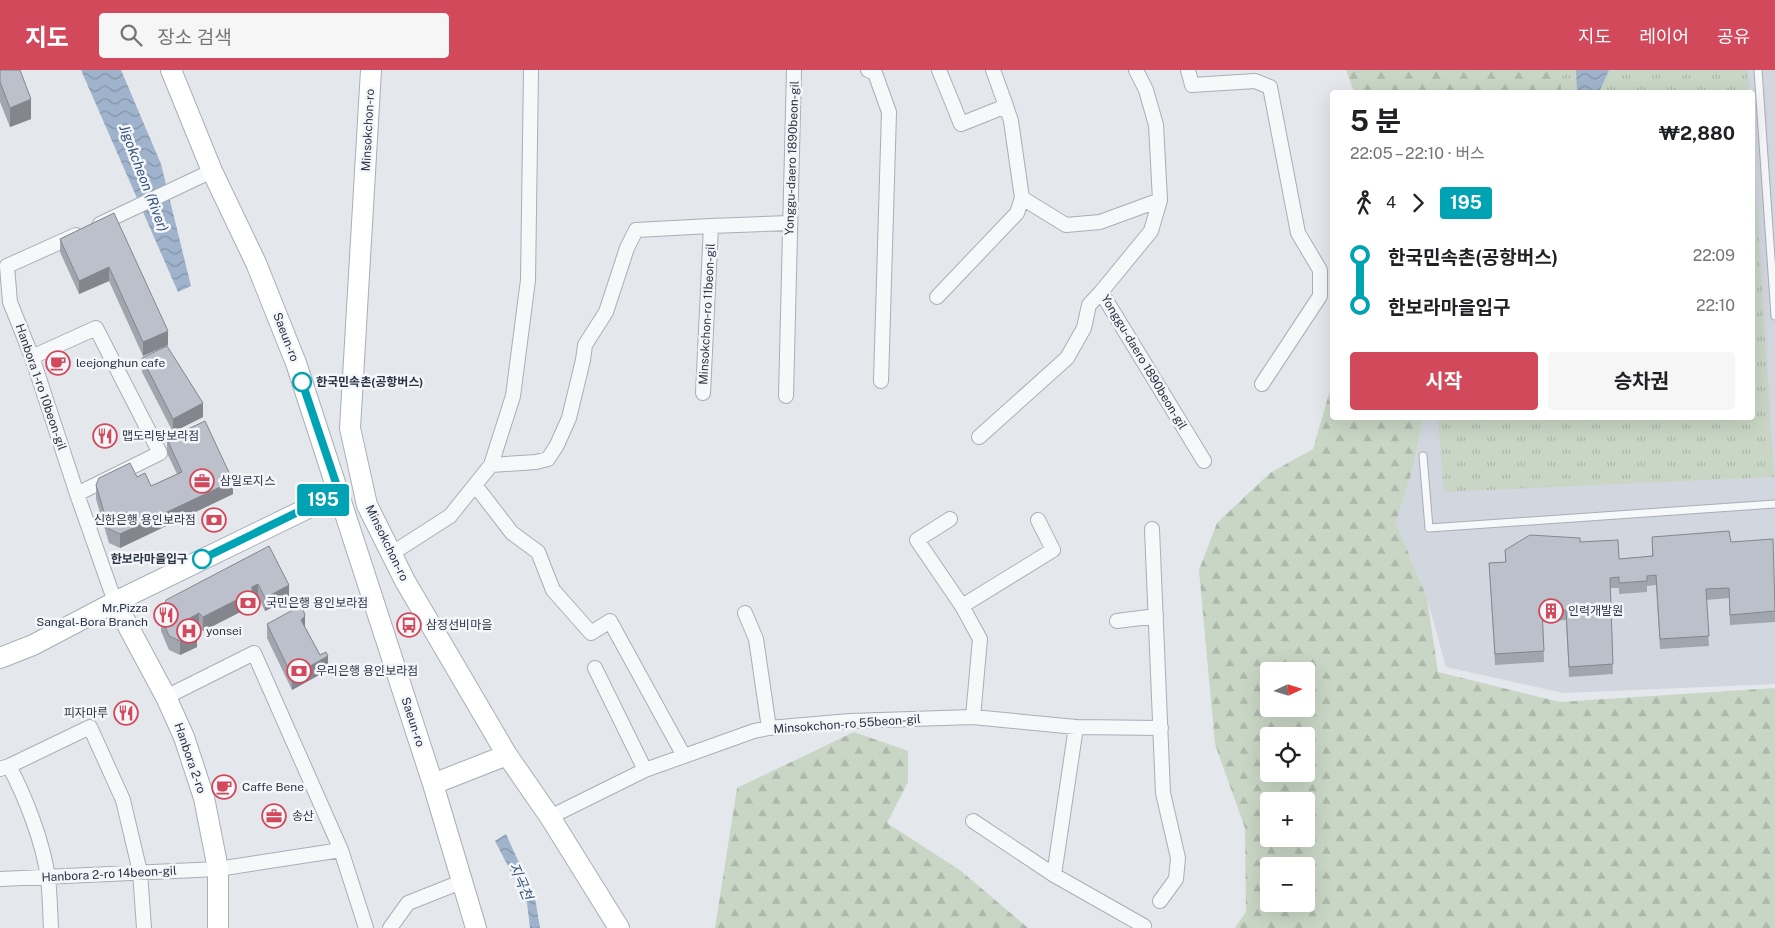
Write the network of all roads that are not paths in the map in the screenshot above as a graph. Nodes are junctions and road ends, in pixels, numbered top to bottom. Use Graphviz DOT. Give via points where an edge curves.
graph roads {
  1 [pos="171,70"];
  2 [pos="371,70"];
  3 [pos="530,70"];
  4 [pos="794,70"];
  5 [pos="868,70"];
  6 [pos="939,70"];
  7 [pos="993,70"];
  8 [pos="1136,70"];
  9 [pos="1188,70"];
  10 [pos="1758,70"];
  11 [pos="1006,106"];
  12 [pos="203,175"];
  13 [pos="1022,198"];
  14 [pos="1160,200"];
  15 [pos="790,223"];
  16 [pos="711,226"];
  17 [pos="1101,292"];
  18 [pos="937,296"];
  19 [pos="1775,316"];
  20 [pos="32,357"];
  21 [pos="881,382"];
  22 [pos="1262,384"];
  23 [pos="703,393"];
  24 [pos="786,396"];
  25 [pos="979,437"];
  26 [pos="1423,456"];
  27 [pos="1204,461"];
  28 [pos="491,465"];
  29 [pos="475,485"];
  30 [pos="339,492"];
  31 [pos="77,494"];
  32 [pos="1775,504"];
  33 [pos="950,519"];
  34 [pos="1038,520"];
  35 [pos="1152,529"];
  36 [pos="391,554"];
  37 [pos="115,602"];
  38 [pos="962,606"];
  39 [pos="744,613"];
  40 [pos="1156,616"];
  41 [pos="1117,621"];
  42 [pos="0,658"];
  43 [pos="595,668"];
  44 [pos="166,697"];
  45 [pos="973,717"];
  46 [pos="1076,727"];
  47 [pos="769,728"];
  48 [pos="1161,728"];
  49 [pos="507,756"];
  50 [pos="684,756"];
  51 [pos="5,767"];
  52 [pos="645,770"];
  53 [pos="433,784"];
  54 [pos="550,817"];
  55 [pos="973,821"];
  56 [pos="342,850"];
  57 [pos="218,869"];
  58 [pos="140,872"];
  59 [pos="1054,876"];
  60 [pos="48,877"];
  61 [pos="0,879"];
  62 [pos="461,882"];
  63 [pos="1160,901"];
  64 [pos="51,928"];
  65 [pos="144,928"];
  66 [pos="218,928"];
  67 [pos="366,928"];
  68 [pos="390,928"];
  69 [pos="476,928"];
  70 [pos="619,928"];
  71 [pos="1143,928"];
  1 -- 12 [label="street, Saeun-ro"];
  2 -- 36 [label="street, Minsokchon-ro" via="350,428 367,505"];
  3 -- 28 [label="street" via="528,280 513,396"];
  4 -- 15 [label="street, Yonggu-daero 1890beon-gil"];
  5 -- 21 [label="street" via="875,73 888,112"];
  6 -- 11 [label="street" via="961,124"];
  7 -- 11 [label="street"];
  8 -- 14 [label="street, Yonggu-daero 1890beon-gil" via="1156,124"];
  9 -- 22 [label="street" via="1192,85 1255,81 1270,87 1298,233 1320,270 1320,296"];
  10 -- 19 [label="lane"];
  11 -- 13 [label="street"];
  12 -- 20 [label="street, Hanbora 1-ro 10beon-gil" via="7,266 10,302"];
  12 -- 30 [label="street, Saeun-ro" via="264,281 296,363"];
  13 -- 14 [label="street" via="1066,225 1100,222"];
  13 -- 18 [label="street" via="1017,213"];
  14 -- 17 [label="street, Yonggu-daero 1890beon-gil" via="1150,231"];
  15 -- 16 [label="street"];
  15 -- 24 [label="street, Yonggu-daero 1890beon-gil"];
  16 -- 23 [label="street, Minsokchon-ro 11beon-gil"];
  16 -- 28 [label="street, Minsokchon-ro 11beon-gil" via="636,230 626,248 606,312 586,345 569,418 557,445 548,459"];
  17 -- 25 [label="street" via="1089,305 1084,328 1067,358"];
  17 -- 27 [label="street, Yonggu-daero 1890beon-gil"];
  20 -- 31 [label="street, Hanbora 1-ro 10beon-gil"];
  20 -- 31 [label="street" via="96,328 160,453"];
  26 -- 32 [label="lane" via="1429,528"];
  28 -- 29 [label="street"];
  29 -- 36 [label="street" via="450,516"];
  29 -- 50 [label="street" via="512,533 538,552 553,590 591,633 610,621"];
  30 -- 37 [label="street"];
  30 -- 53 [label="street, Saeun-ro"];
  31 -- 37 [label="street, Hanbora 1-ro 10beon-gil"];
  33 -- 38 [label="street" via="917,540"];
  34 -- 38 [label="street" via="1053,550"];
  35 -- 40 [label="street"];
  36 -- 49 [label="street, Minsokchon-ro"];
  37 -- 42 [label="street"];
  37 -- 44 [label="street, Hanbora 2-ro"];
  38 -- 45 [label="street" via="980,639"];
  39 -- 47 [label="street" via="756,639"];
  40 -- 41 [label="street"];
  40 -- 48 [label="street"];
  43 -- 52 [label="street"];
  44 -- 56 [label="street" via="254,653"];
  44 -- 57 [label="street, Hanbora 2-ro" via="184,737 204,798"];
  45 -- 46 [label="street, Minsokchon-ro 55beon-gil"];
  45 -- 47 [label="street, Minsokchon-ro 55beon-gil" via="850,721"];
  46 -- 48 [label="street, Minsokchon-ro 55beon-gil"];
  46 -- 59 [label="street"];
  47 -- 50 [label="street, Minsokchon-ro 55beon-gil"];
  48 -- 63 [label="street" via="1163,793 1178,858 1176,879"];
  49 -- 53 [label="street"];
  49 -- 54 [label="street, Minsokchon-ro"];
  50 -- 52 [label="street, Minsokchon-ro 55beon-gil"];
  51 -- 58 [label="street" via="90,727 122,800"];
  51 -- 60 [label="street" via="22,790"];
  52 -- 54 [label="street, Minsokchon-ro 55beon-gil"];
  53 -- 62 [label="street, Saeun-ro"];
  54 -- 70 [label="street, Minsokchon-ro"];
  55 -- 59 [label="street"];
  56 -- 57 [label="street, Hanbora 2-ro 14beon-gil"];
  56 -- 67 [label="street"];
  57 -- 58 [label="street, Hanbora 2-ro 14beon-gil"];
  57 -- 66 [label="street, Hanbora 2-ro"];
  58 -- 60 [label="street, Hanbora 2-ro 14beon-gil"];
  58 -- 65 [label="street"];
  59 -- 71 [label="street"];
  60 -- 61 [label="street, Hanbora 2-ro 14beon-gil"];
  60 -- 64 [label="street"];
  62 -- 68 [label="street" via="408,902"];
  62 -- 69 [label="street, Saeun-ro"];
}
